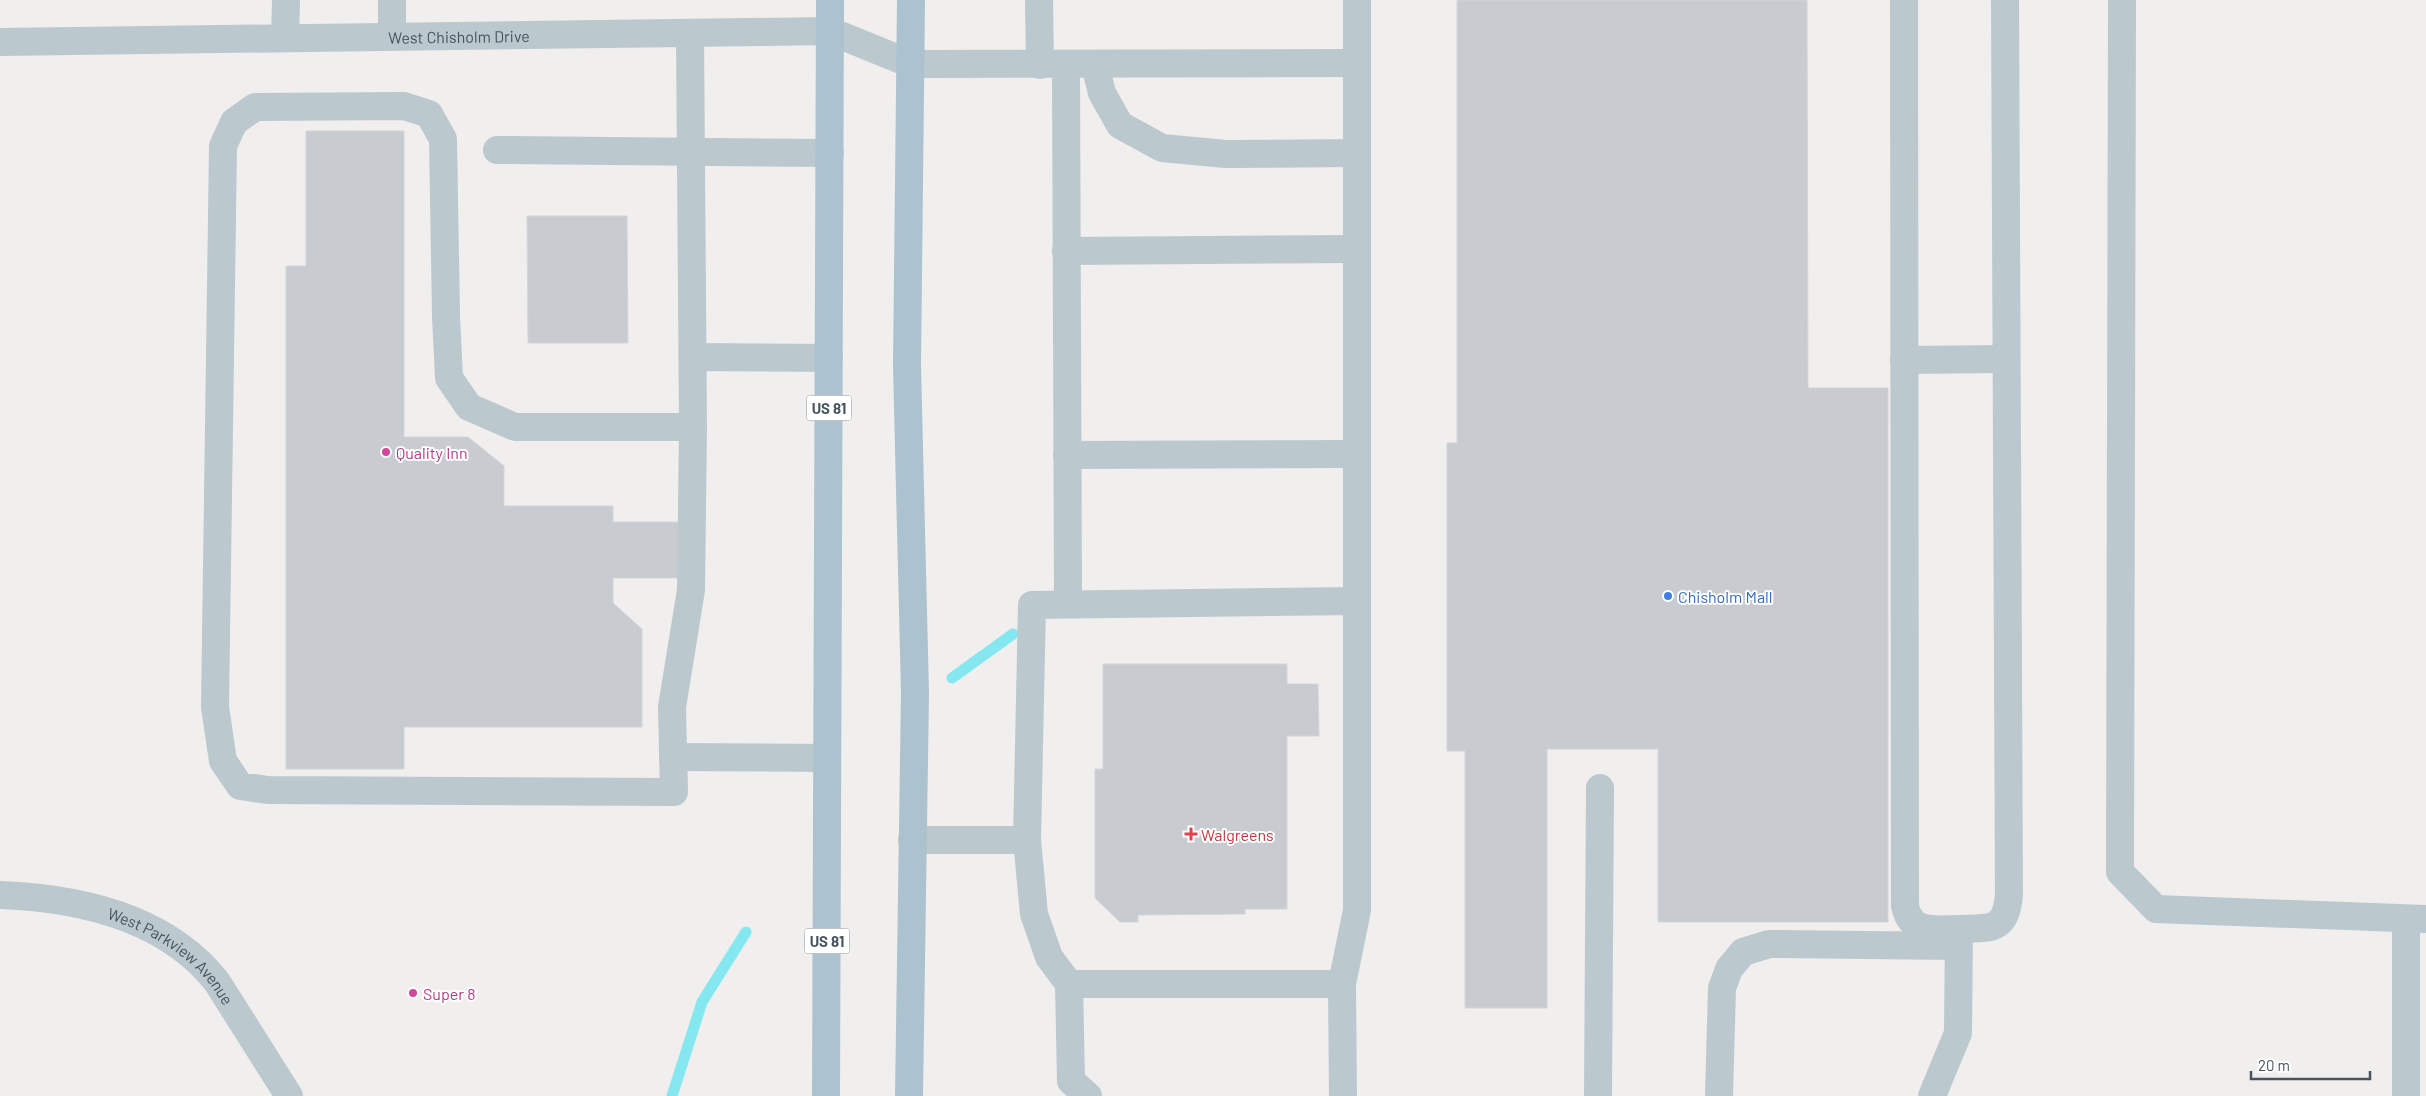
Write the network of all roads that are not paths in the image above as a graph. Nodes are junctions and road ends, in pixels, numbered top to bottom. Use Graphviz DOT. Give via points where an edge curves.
graph roads {
  1 [pos="286,0"];
  2 [pos="392,0"];
  3 [pos="830,0"];
  4 [pos="911,0"];
  5 [pos="1039,0"];
  6 [pos="1357,0"];
  7 [pos="1904,0"];
  8 [pos="2004,0"];
  9 [pos="2122,0"];
  10 [pos="830,30"];
  11 [pos="690,32"];
  12 [pos="392,36"];
  13 [pos="285,38"];
  14 [pos="0,42"];
  15 [pos="911,64"];
  16 [pos="1356,64"];
  17 [pos="1040,65"];
  18 [pos="1066,65"];
  19 [pos="1095,65"];
  20 [pos="497,150"];
  21 [pos="691,152"];
  22 [pos="830,153"];
  23 [pos="1356,153"];
  24 [pos="1356,249"];
  25 [pos="1066,251"];
  26 [pos="692,357"];
  27 [pos="829,358"];
  28 [pos="2006,359"];
  29 [pos="1904,360"];
  30 [pos="693,427"];
  31 [pos="1358,454"];
  32 [pos="1067,455"];
  33 [pos="1356,601"];
  34 [pos="1068,603"];
  35 [pos="674,757"];
  36 [pos="827,758"];
  37 [pos="1600,788"];
  38 [pos="912,840"];
  39 [pos="1027,840"];
  40 [pos="0,894"];
  41 [pos="2416,920"];
  42 [pos="1959,937"];
  43 [pos="1069,984"];
  44 [pos="1342,984"];
  45 [pos="289,1096"];
  46 [pos="826,1096"];
  47 [pos="909,1096"];
  48 [pos="1088,1096"];
  49 [pos="1343,1096"];
  50 [pos="1598,1096"];
  51 [pos="1719,1096"];
  52 [pos="1932,1096"];
  53 [pos="2406,1096"];
  1 -- 13 [label="street"];
  2 -- 12 [label="street"];
  3 -- 10 [label="main road, US 81"];
  4 -- 15 [label="main road"];
  5 -- 17 [label="street"];
  6 -- 16 [label="street"];
  7 -- 29 [label="street"];
  8 -- 28 [label="street"];
  9 -- 41 [label="street" via="2120,872 2156,909"];
  10 -- 11 [label="street, West Chisholm Drive"];
  10 -- 15 [label="street, West Chisholm Drive"];
  10 -- 22 [label="main road, US 81"];
  11 -- 12 [label="street, West Chisholm Drive"];
  11 -- 21 [label="street"];
  12 -- 13 [label="street, West Chisholm Drive"];
  13 -- 14 [label="street, West Chisholm Drive"];
  15 -- 17 [label="street"];
  15 -- 38 [label="main road" via="907,366 915,693"];
  16 -- 19 [label="street"];
  16 -- 23 [label="street"];
  17 -- 18 [label="street"];
  18 -- 19 [label="street"];
  18 -- 25 [label="street"];
  19 -- 23 [label="street" via="1102,93 1120,125 1162,148 1226,154"];
  20 -- 21 [label="street"];
  21 -- 22 [label="street"];
  21 -- 26 [label="street"];
  22 -- 27 [label="main road, US 81"];
  23 -- 24 [label="street"];
  24 -- 25 [label="street"];
  24 -- 31 [label="street"];
  25 -- 32 [label="street"];
  26 -- 27 [label="street"];
  26 -- 30 [label="street"];
  27 -- 36 [label="main road, US 81"];
  28 -- 29 [label="street"];
  28 -- 42 [label="street" via="2009,894 2007,912 2002,921"];
  29 -- 42 [label="street" via="1905,906 1908,918 1916,925"];
  30 -- 35 [label="street" via="691,590 672,708"];
  30 -- 35 [label="street" via="515,427 468,407 449,378 443,138 429,114 404,106 255,107 234,122 223,146 215,707 223,762 240,786 278,790 674,792"];
  31 -- 32 [label="street"];
  31 -- 33 [label="street"];
  32 -- 34 [label="street"];
  33 -- 34 [label="street"];
  33 -- 44 [label="street" via="1358,910"];
  34 -- 39 [label="street" via="1032,605"];
  35 -- 36 [label="street"];
  36 -- 46 [label="main road, US 81"];
  37 -- 50 [label="street"];
  38 -- 39 [label="street"];
  38 -- 47 [label="main road"];
  39 -- 43 [label="street" via="1034,914 1049,957"];
  40 -- 45 [label="street, West Parkview Avenue" via="38,896 119,915 154,929 183,948 217,982"];
  41 -- 53 [label="street"];
  42 -- 51 [label="street" via="1769,944 1743,952 1729,969 1722,988"];
  42 -- 52 [label="street" via="1958,1033"];
  43 -- 44 [label="street"];
  43 -- 48 [label="street" via="1071,1082"];
  44 -- 49 [label="street"];
}
